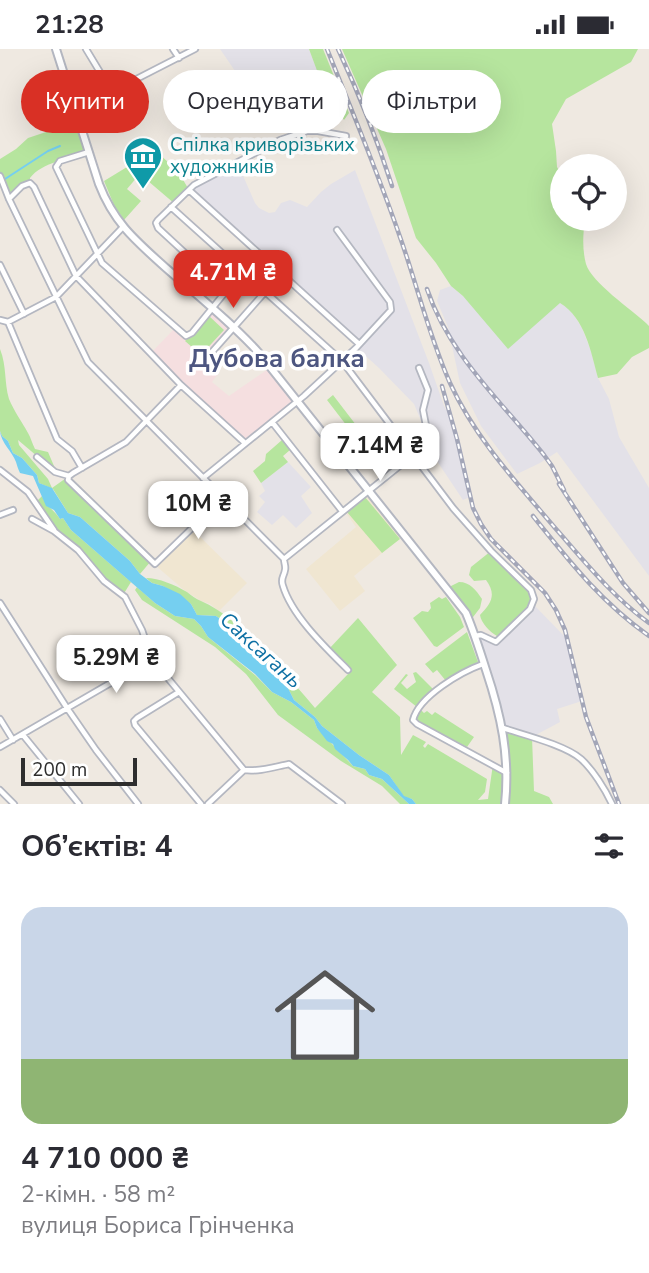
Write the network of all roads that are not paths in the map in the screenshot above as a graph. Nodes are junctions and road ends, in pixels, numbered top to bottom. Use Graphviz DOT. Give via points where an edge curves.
graph roads {
  1 [pos="56,49"];
  2 [pos="86,49"];
  3 [pos="173,49"];
  4 [pos="195,49"];
  5 [pos="178,58"];
  6 [pos="346,136"];
  7 [pos="89,152"];
  8 [pos="0,176"];
  9 [pos="189,190"];
  10 [pos="9,199"];
  11 [pos="171,207"];
  12 [pos="123,227"];
  13 [pos="337,230"];
  14 [pos="97,254"];
  15 [pos="0,265"];
  16 [pos="243,272"];
  17 [pos="281,274"];
  18 [pos="76,276"];
  19 [pos="227,290"];
  20 [pos="265,293"];
  21 [pos="56,297"];
  22 [pos="212,308"];
  23 [pos="24,314"];
  24 [pos="0,320"];
  25 [pos="8,322"];
  26 [pos="234,327"];
  27 [pos="359,344"];
  28 [pos="204,361"];
  29 [pos="342,361"];
  30 [pos="419,368"];
  31 [pos="181,385"];
  32 [pos="298,401"];
  33 [pos="147,422"];
  34 [pos="272,422"];
  35 [pos="245,443"];
  36 [pos="412,456"];
  37 [pos="37,457"];
  38 [pos="82,468"];
  39 [pos="0,470"];
  40 [pos="69,476"];
  41 [pos="203,478"];
  42 [pos="368,490"];
  43 [pos="223,498"];
  44 [pos="13,510"];
  45 [pos="342,511"];
  46 [pos="0,515"];
  47 [pos="32,519"];
  48 [pos="54,531"];
  49 [pos="284,559"];
  50 [pos="0,603"];
  51 [pos="475,636"];
  52 [pos="152,659"];
  53 [pos="484,663"];
  54 [pos="348,670"];
  55 [pos="179,692"];
  56 [pos="67,708"];
  57 [pos="0,719"];
  58 [pos="503,728"];
  59 [pos="23,735"];
  60 [pos="13,740"];
  61 [pos="0,747"];
  62 [pos="244,770"];
  63 [pos="507,773"];
  64 [pos="0,790"];
  65 [pos="212,803"];
  66 [pos="14,804"];
  67 [pos="79,804"];
  68 [pos="138,804"];
  69 [pos="201,804"];
  70 [pos="342,804"];
  71 [pos="505,804"];
  72 [pos="612,804"];
  1 -- 7 [label="street"];
  2 -- 5 [label="street" via="112,90"];
  3 -- 5 [label="street"];
  4 -- 5 [label="street"];
  6 -- 9 [label="street" via="318,131 290,135"];
  7 -- 12 [label="street" via="105,200"];
  7 -- 14 [label="street" via="60,161 56,167"];
  8 -- 10 [label="street"];
  9 -- 11 [label="street"];
  9 -- 17 [label="street"];
  10 -- 18 [label="street" via="25,184 34,187"];
  10 -- 21 [label="street"];
  11 -- 16 [label="street"];
  11 -- 19 [label="street" via="157,227"];
  12 -- 14 [label="street"];
  12 -- 22 [label="street"];
  13 -- 27 [label="street" via="392,306"];
  14 -- 18 [label="street"];
  14 -- 22 [label="street" via="186,337"];
  15 -- 23 [label="street"];
  16 -- 19 [label="street"];
  16 -- 20 [label="street"];
  17 -- 20 [label="street"];
  17 -- 27 [label="street"];
  18 -- 21 [label="street"];
  18 -- 31 [label="street"];
  19 -- 22 [label="street"];
  20 -- 26 [label="street"];
  20 -- 29 [label="street"];
  21 -- 23 [label="street"];
  21 -- 33 [label="street" via="88,362"];
  22 -- 26 [label="street"];
  23 -- 25 [label="street"];
  24 -- 25 [label="street"];
  25 -- 38 [label="street" via="57,439 72,451"];
  26 -- 28 [label="street"];
  26 -- 32 [label="street"];
  27 -- 29 [label="street"];
  29 -- 32 [label="street"];
  29 -- 36 [label="street"];
  30 -- 36 [label="street" via="428,390 423,410 428,436"];
  31 -- 33 [label="street"];
  31 -- 35 [label="street"];
  32 -- 34 [label="street"];
  32 -- 42 [label="street"];
  33 -- 38 [label="street" via="126,442"];
  33 -- 41 [label="street"];
  34 -- 35 [label="street"];
  34 -- 45 [label="street"];
  35 -- 41 [label="street"];
  36 -- 42 [label="street"];
  36 -- 51 [label="street" via="453,508 533,593 530,609 496,642"];
  37 -- 40 [label="street" via="54,472"];
  38 -- 40 [label="street"];
  39 -- 48 [label="street" via="31,496"];
  40 -- 43 [label="street" via="70,483 155,565"];
  41 -- 43 [label="street"];
  42 -- 45 [label="street"];
  42 -- 51 [label="street" via="460,604"];
  43 -- 49 [label="street"];
  44 -- 46 [label="street"];
  45 -- 49 [label="street"];
  47 -- 48 [label="street"];
  48 -- 52 [label="street" via="125,597"];
  49 -- 54 [label="street" via="281,579 294,608"];
  50 -- 56 [label="street"];
  51 -- 53 [label="street"];
  52 -- 55 [label="street"];
  52 -- 56 [label="street"];
  53 -- 58 [label="street"];
  53 -- 63 [label="street" via="431,695 412,717"];
  55 -- 62 [label="street"];
  55 -- 69 [label="street" via="134,721"];
  56 -- 59 [label="street"];
  56 -- 68 [label="street"];
  57 -- 60 [label="street"];
  58 -- 63 [label="street"];
  58 -- 72 [label="street" via="582,759"];
  59 -- 60 [label="street"];
  59 -- 67 [label="street"];
  60 -- 61 [label="street"];
  62 -- 65 [label="street"];
  62 -- 70 [label="street" via="289,764"];
  63 -- 71 [label="street"];
  64 -- 66 [label="street"];
}
